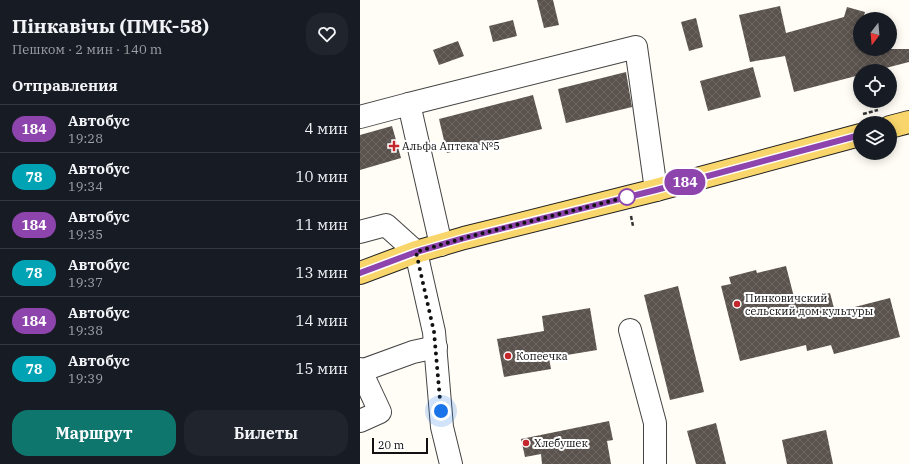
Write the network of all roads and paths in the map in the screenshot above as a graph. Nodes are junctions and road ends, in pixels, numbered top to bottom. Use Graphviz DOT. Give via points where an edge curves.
graph roads {
  1 [pos="409,104"];
  2 [pos="360,117"];
  3 [pos="909,122"];
  4 [pos="897,125"];
  5 [pos="853,137"];
  6 [pos="656,190"];
  7 [pos="360,232"];
  8 [pos="442,245"];
  9 [pos="416,252"];
  10 [pos="360,273"];
  11 [pos="630,330"];
  12 [pos="436,347"];
  13 [pos="360,370"];
  14 [pos="360,421"];
  15 [pos="451,464"];
  16 [pos="655,464"];
  1 -- 2 [label="street"];
  1 -- 6 [label="street" via="636,47"];
  1 -- 8 [label="street"];
  3 -- 4 [label="main road"];
  5 -- 6 [label="main road"];
  6 -- 8 [label="main road"];
  7 -- 9 [label="street" via="386,224"];
  8 -- 9 [label="main road"];
  9 -- 10 [label="main road"];
  9 -- 12 [label="street"];
  11 -- 16 [label="street" via="655,423"];
  12 -- 13 [label="street"];
  12 -- 15 [label="street" via="442,427"];
  13 -- 14 [label="street" via="380,412"];
}
